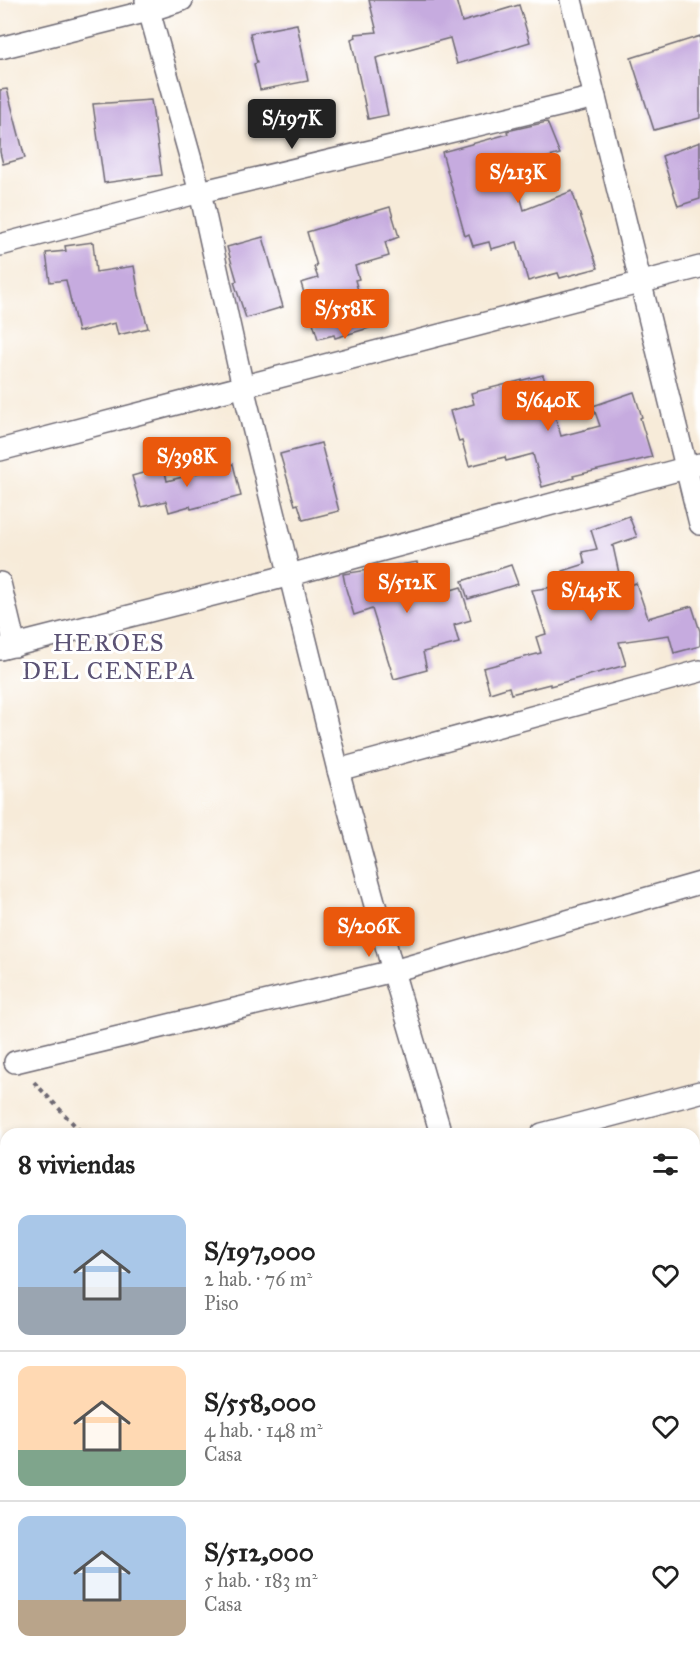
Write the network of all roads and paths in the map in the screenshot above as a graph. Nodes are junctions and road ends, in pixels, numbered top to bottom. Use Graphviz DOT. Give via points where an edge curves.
graph roads {
  1 [pos="182,0"];
  2 [pos="571,0"];
  3 [pos="147,5"];
  4 [pos="0,48"];
  5 [pos="595,96"];
  6 [pos="200,192"];
  7 [pos="0,245"];
  8 [pos="700,267"];
  9 [pos="640,283"];
  10 [pos="243,387"];
  11 [pos="0,450"];
  12 [pos="693,465"];
  13 [pos="700,524"];
  14 [pos="290,575"];
  15 [pos="0,583"];
  16 [pos="8,648"];
  17 [pos="700,671"];
  18 [pos="338,770"];
  19 [pos="700,884"];
  20 [pos="393,971"];
  21 [pos="15,1062"];
  22 [pos="700,1092"];
  23 [pos="76,1128"];
  24 [pos="439,1128"];
  25 [pos="565,1128"];
  1 -- 3 [label="street"];
  2 -- 5 [label="street"];
  3 -- 4 [label="street"];
  3 -- 6 [label="street"];
  5 -- 6 [label="street"];
  5 -- 9 [label="street"];
  6 -- 7 [label="street"];
  6 -- 10 [label="street"];
  8 -- 9 [label="street"];
  9 -- 10 [label="street"];
  9 -- 12 [label="street"];
  10 -- 11 [label="street"];
  10 -- 14 [label="street"];
  12 -- 13 [label="street"];
  12 -- 14 [label="street"];
  14 -- 16 [label="street"];
  14 -- 18 [label="street"];
  15 -- 16 [label="street"];
  17 -- 18 [label="street"];
  18 -- 20 [label="street"];
  19 -- 20 [label="street"];
  20 -- 21 [label="street"];
  20 -- 24 [label="street"];
  21 -- 23 [label="path"];
  22 -- 25 [label="street"];
}
